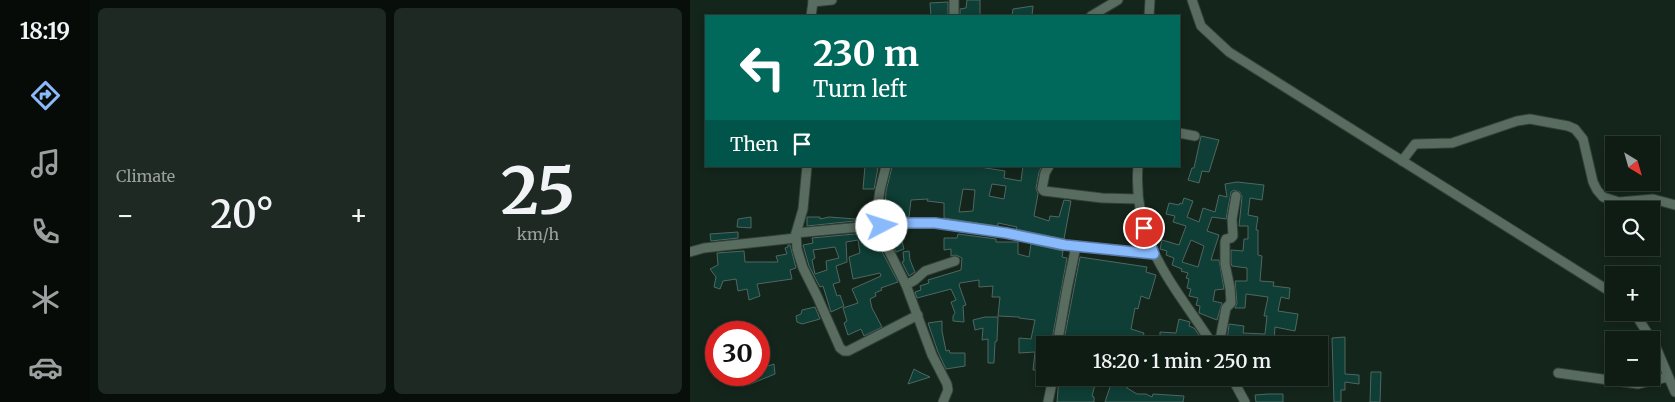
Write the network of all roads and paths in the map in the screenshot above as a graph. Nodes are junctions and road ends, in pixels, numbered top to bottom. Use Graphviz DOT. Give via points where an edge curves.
graph roads {
  1 [pos="832,0"];
  2 [pos="954,0"];
  3 [pos="1118,0"];
  4 [pos="1150,0"];
  5 [pos="1192,0"];
  6 [pos="813,1"];
  7 [pos="811,15"];
  8 [pos="954,15"];
  9 [pos="1093,15"];
  10 [pos="1148,15"];
  11 [pos="1180,132"];
  12 [pos="1195,136"];
  13 [pos="1402,161"];
  14 [pos="807,167"];
  15 [pos="886,167"];
  16 [pos="1048,167"];
  17 [pos="1138,167"];
  18 [pos="1236,196"];
  19 [pos="1138,199"];
  20 [pos="1675,206"];
  21 [pos="882,226"];
  22 [pos="796,236"];
  23 [pos="1076,246"];
  24 [pos="690,252"];
  25 [pos="1154,254"];
  26 [pos="955,262"];
  27 [pos="906,285"];
  28 [pos="1605,288"];
  29 [pos="918,315"];
  30 [pos="1640,321"];
  31 [pos="1059,336"];
  32 [pos="1207,336"];
  33 [pos="1221,336"];
  34 [pos="1558,374"];
  35 [pos="1668,376"];
  36 [pos="1051,386"];
  37 [pos="1236,386"];
  38 [pos="1675,392"];
  39 [pos="943,402"];
  40 [pos="1048,402"];
  41 [pos="1245,402"];
  1 -- 6 [label="street"];
  2 -- 8 [label="street"];
  3 -- 9 [label="street"];
  4 -- 10 [label="street"];
  5 -- 13 [label="street" via="1201,26 1224,48"];
  6 -- 7 [label="street"];
  11 -- 12 [label="street"];
  13 -- 20 [label="street" via="1415,144 1452,143 1517,121 1538,119 1568,126 1579,133 1586,147 1593,182 1603,197 1619,202 1654,199"];
  13 -- 28 [label="street"];
  14 -- 22 [label="street" via="803,209"];
  15 -- 21 [label="street" via="878,204"];
  16 -- 19 [label="street" via="1042,186 1044,192"];
  17 -- 19 [label="street"];
  18 -- 33 [label="street" via="1232,219 1234,236 1225,242 1230,303"];
  19 -- 25 [label="street"];
  21 -- 22 [label="street"];
  21 -- 23 [label="street" via="935,223"];
  21 -- 27 [label="street" via="884,242"];
  22 -- 24 [label="street"];
  22 -- 29 [label="street" via="802,268 844,351"];
  23 -- 25 [label="street"];
  23 -- 31 [label="street"];
  25 -- 32 [label="street"];
  26 -- 27 [label="street" via="925,271"];
  27 -- 29 [label="street"];
  29 -- 39 [label="street" via="932,355 947,384"];
  30 -- 35 [label="street" via="1655,345"];
  34 -- 35 [label="street" via="1638,384"];
  35 -- 38 [label="street"];
  36 -- 40 [label="street"];
  37 -- 41 [label="street"];
}
